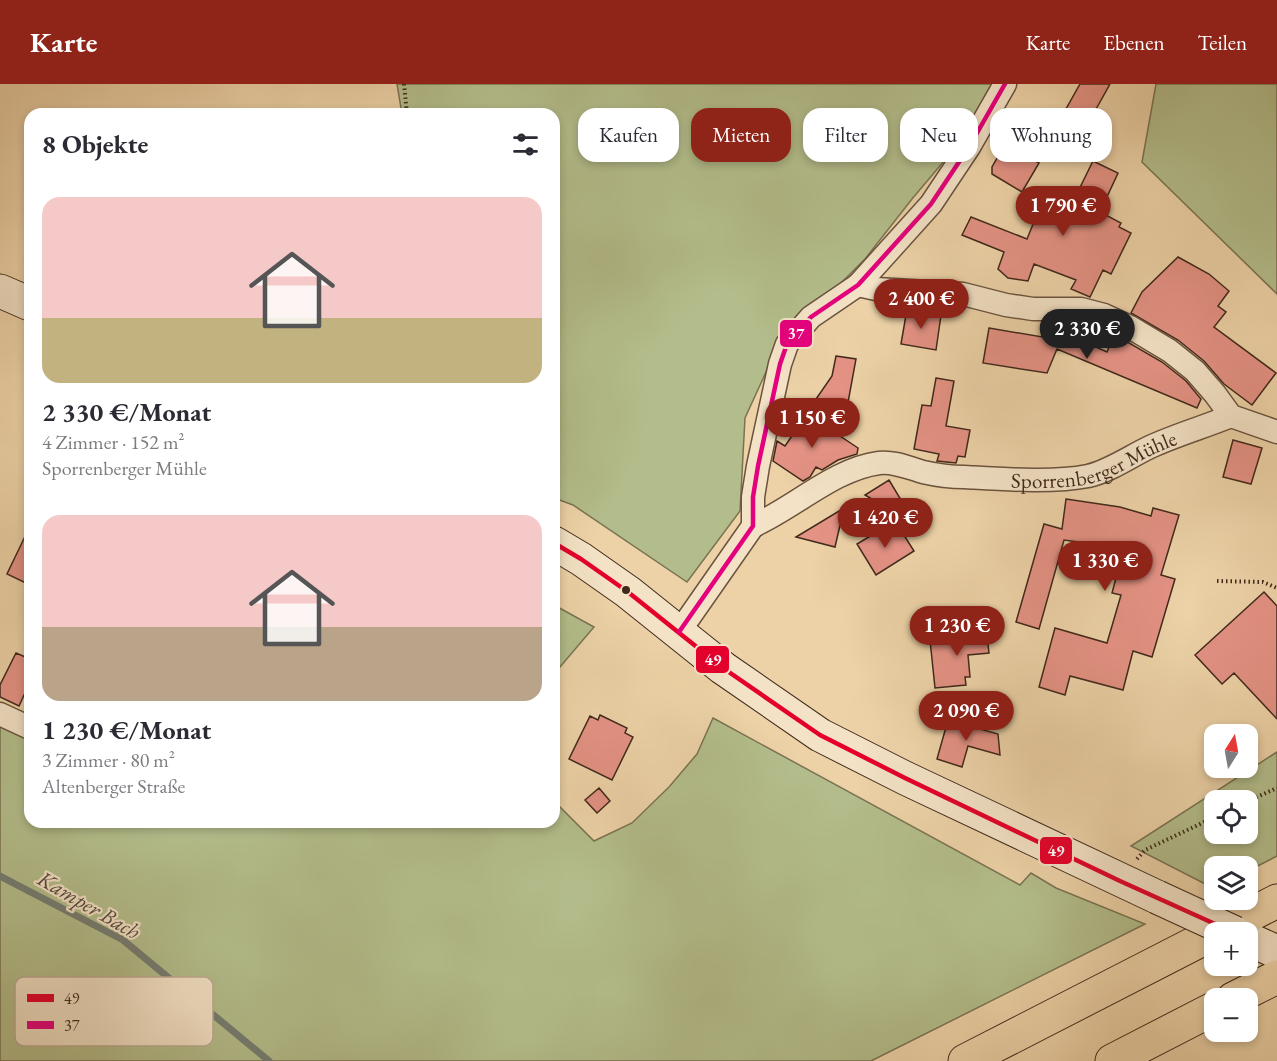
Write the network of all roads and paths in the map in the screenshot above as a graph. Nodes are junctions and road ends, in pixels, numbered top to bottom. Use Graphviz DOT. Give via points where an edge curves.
graph roads {
  1 [pos="404,84"];
  2 [pos="1005,84"];
  3 [pos="406,108"];
  4 [pos="858,285"];
  5 [pos="0,291"];
  6 [pos="24,301"];
  7 [pos="1231,416"];
  8 [pos="1277,432"];
  9 [pos="753,526"];
  10 [pos="560,547"];
  11 [pos="1217,581"];
  12 [pos="1277,588"];
  13 [pos="679,632"];
  14 [pos="0,714"];
  15 [pos="24,725"];
  16 [pos="1277,788"];
  17 [pos="1258,797"];
  18 [pos="1204,822"];
  19 [pos="1120,881"];
  20 [pos="1277,901"];
  21 [pos="1211,922"];
  22 [pos="1258,943"];
  23 [pos="1277,952"];
  24 [pos="1277,977"];
  25 [pos="1255,988"];
  26 [pos="1204,1014"];
  27 [pos="965,1061"];
  28 [pos="1112,1061"];
  1 -- 3 [label="path"];
  2 -- 4 [label="street" via="931,204"];
  4 -- 7 [label="street" via="963,294 1006,305 1082,309 1104,315 1170,351 1195,371"];
  4 -- 9 [label="street" via="811,317 788,344 758,466"];
  5 -- 6 [label="main road"];
  7 -- 8 [label="street"];
  7 -- 9 [label="street, Sporrenberger Mühle" via="1082,476 961,477 880,463 839,477"];
  9 -- 13 [label="street, Sporrenberger Mühle"];
  10 -- 13 [label="main road" via="619,585"];
  11 -- 12 [label="path" via="1263,582"];
  13 -- 19 [label="main road" via="750,688 820,735"];
  14 -- 15 [label="street"];
  16 -- 17 [label="path"];
  18 -- 19 [label="path" via="1145,850"];
  19 -- 21 [label="main road, bridge"];
  20 -- 27 [label="highway"];
  22 -- 23 [label="main road"];
  24 -- 25 [label="highway"];
  26 -- 28 [label="highway"];
}
